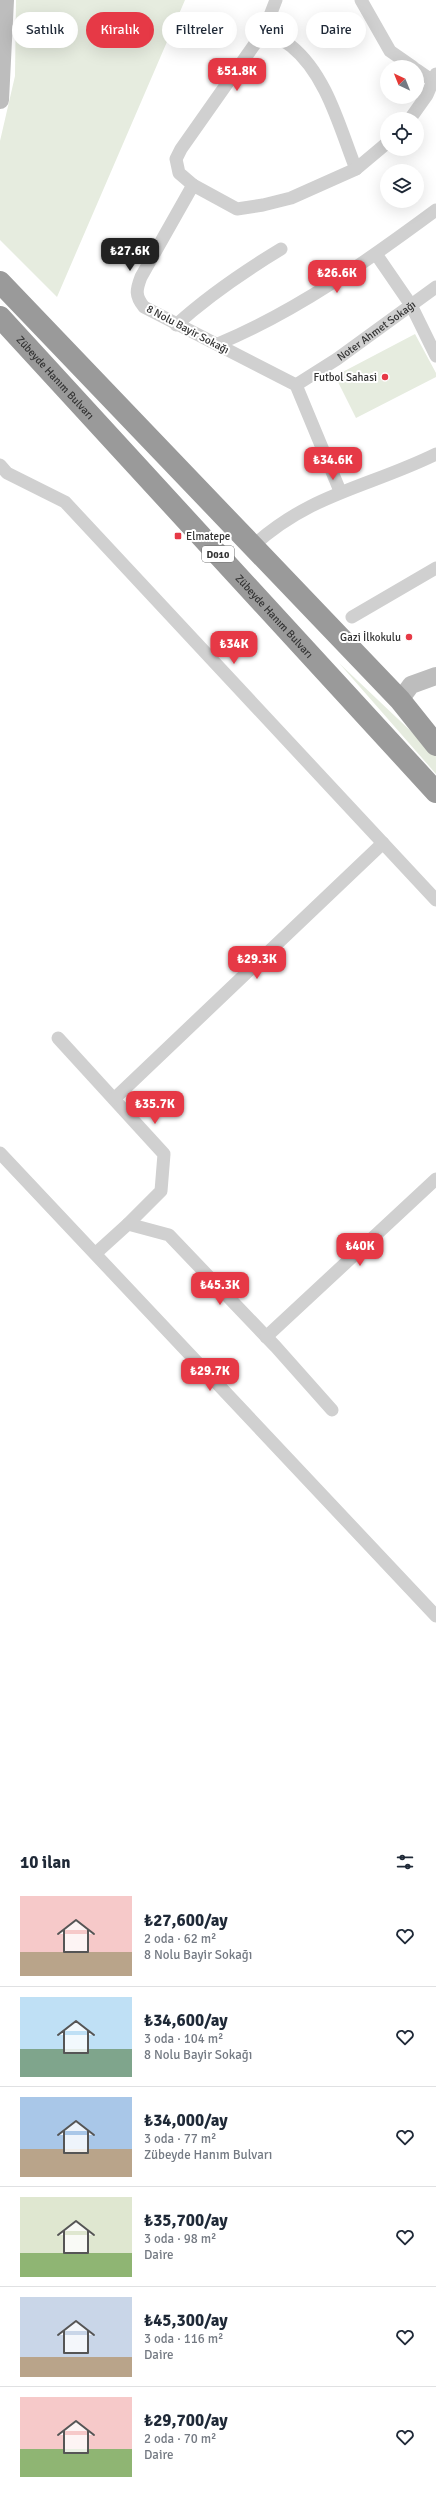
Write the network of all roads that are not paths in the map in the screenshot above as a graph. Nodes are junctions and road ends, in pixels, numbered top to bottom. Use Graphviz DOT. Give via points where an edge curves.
graph roads {
  1 [pos="5,0"];
  2 [pos="276,0"];
  3 [pos="361,0"];
  4 [pos="271,12"];
  5 [pos="252,48"];
  6 [pos="293,48"];
  7 [pos="403,60"];
  8 [pos="424,73"];
  9 [pos="435,78"];
  10 [pos="0,100"];
  11 [pos="415,112"];
  12 [pos="380,150"];
  13 [pos="356,169"];
  14 [pos="193,185"];
  15 [pos="436,210"];
  16 [pos="281,249"];
  17 [pos="376,254"];
  18 [pos="0,282"];
  19 [pos="436,288"];
  20 [pos="411,305"];
  21 [pos="0,317"];
  22 [pos="176,325"];
  23 [pos="218,344"];
  24 [pos="436,356"];
  25 [pos="296,385"];
  26 [pos="436,454"];
  27 [pos="0,465"];
  28 [pos="340,491"];
  29 [pos="253,546"];
  30 [pos="436,568"];
  31 [pos="352,617"];
  32 [pos="436,676"];
  33 [pos="400,700"];
  34 [pos="436,745"];
  35 [pos="436,792"];
  36 [pos="383,843"];
  37 [pos="436,900"];
  38 [pos="58,1038"];
  39 [pos="114,1099"];
  40 [pos="0,1153"];
  41 [pos="436,1178"];
  42 [pos="128,1224"];
  43 [pos="96,1253"];
  44 [pos="266,1337"];
  45 [pos="332,1410"];
  46 [pos="436,1616"];
  1 -- 10 [label="street"];
  2 -- 4 [label="street"];
  3 -- 7 [label="street" via="390,51"];
  5 -- 14 [label="street" via="176,159 178,173"];
  6 -- 13 [label="street" via="323,87"];
  8 -- 9 [label="street"];
  9 -- 11 [label="street" via="428,95"];
  12 -- 13 [label="street"];
  13 -- 14 [label="street" via="291,198 237,210"];
  14 -- 22 [label="street, 8 Nolu Bayir Sokağı" via="141,277 136,291 138,300 144,307"];
  15 -- 17 [label="street"];
  16 -- 22 [label="street" via="229,281"];
  17 -- 20 [label="street"];
  17 -- 23 [label="street" via="255,329"];
  18 -- 29 [label="highway, D010"];
  19 -- 20 [label="street, Noter Ahmet Sokağı"];
  20 -- 24 [label="street"];
  20 -- 25 [label="street, Noter Ahmet Sokağı" via="337,360"];
  21 -- 35 [label="highway, Zübeyde Hanım Bulvarı / D010"];
  22 -- 23 [label="street, 8 Nolu Bayir Sokağı"];
  23 -- 25 [label="street, 8 Nolu Bayir Sokağı"];
  25 -- 28 [label="street"];
  26 -- 28 [label="street" via="410,467"];
  27 -- 36 [label="street" via="7,473 65,502"];
  28 -- 29 [label="street" via="293,515"];
  29 -- 33 [label="highway, D010"];
  30 -- 31 [label="street"];
  32 -- 33 [label="street" via="411,685"];
  33 -- 34 [label="highway, D010"];
  36 -- 37 [label="street"];
  36 -- 39 [label="street"];
  38 -- 39 [label="street"];
  39 -- 42 [label="street" via="164,1154 161,1191"];
  40 -- 43 [label="street"];
  41 -- 44 [label="street"];
  42 -- 43 [label="street"];
  42 -- 44 [label="street" via="169,1235"];
  43 -- 46 [label="street"];
  44 -- 45 [label="street"];
}
